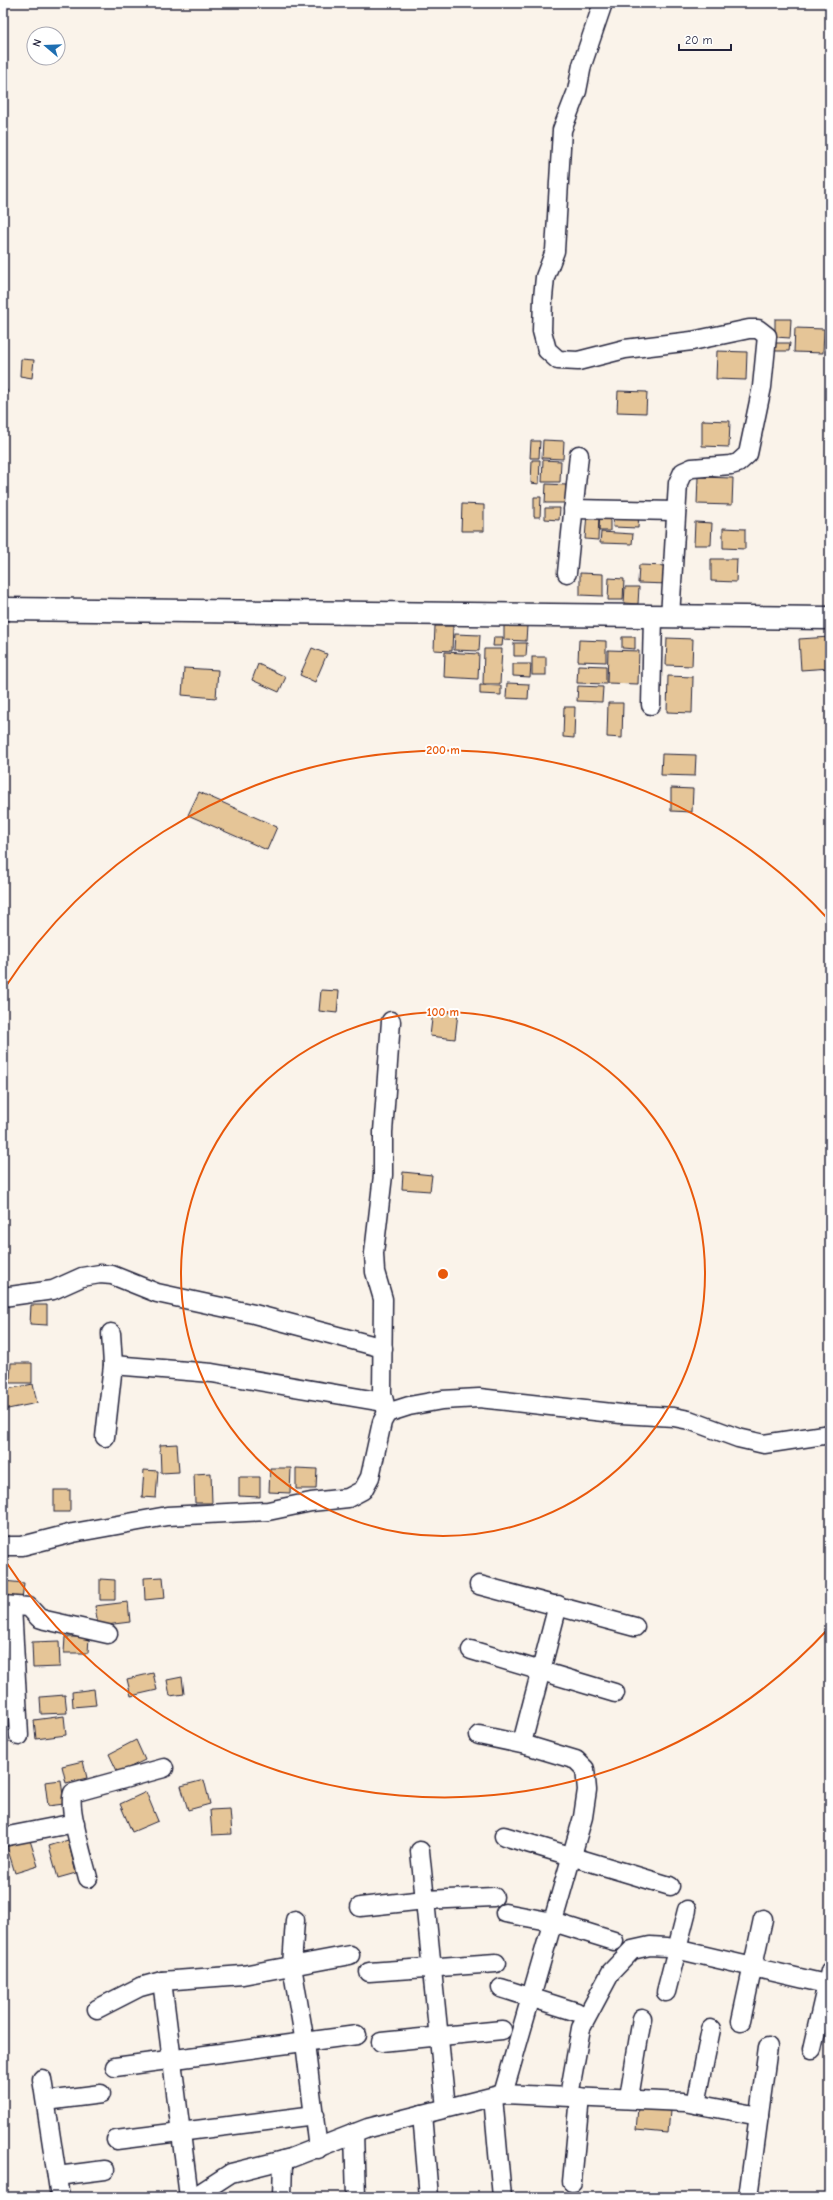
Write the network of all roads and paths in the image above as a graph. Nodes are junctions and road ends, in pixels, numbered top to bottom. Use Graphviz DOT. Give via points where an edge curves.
graph roads {
  1 [pos="603,3"];
  2 [pos="579,455"];
  3 [pos="573,510"];
  4 [pos="676,511"];
  5 [pos="567,573"];
  6 [pos="3,609"];
  7 [pos="662,617"];
  8 [pos="830,618"];
  9 [pos="651,705"];
  10 [pos="391,1021"];
  11 [pos="3,1297"];
  12 [pos="111,1333"];
  13 [pos="382,1348"];
  14 [pos="112,1365"];
  15 [pos="385,1407"];
  16 [pos="830,1434"];
  17 [pos="105,1437"];
  18 [pos="3,1546"];
  19 [pos="479,1585"];
  20 [pos="8,1605"];
  21 [pos="558,1605"];
  22 [pos="636,1627"];
  23 [pos="108,1634"];
  24 [pos="471,1650"];
  25 [pos="541,1670"];
  26 [pos="615,1693"];
  27 [pos="479,1734"];
  28 [pos="19,1736"];
  29 [pos="526,1745"];
  30 [pos="164,1768"];
  31 [pos="75,1823"];
  32 [pos="504,1836"];
  33 [pos="3,1837"];
  34 [pos="420,1851"];
  35 [pos="572,1856"];
  36 [pos="88,1878"];
  37 [pos="670,1886"];
  38 [pos="494,1897"];
  39 [pos="425,1900"];
  40 [pos="360,1908"];
  41 [pos="687,1910"];
  42 [pos="505,1913"];
  43 [pos="295,1920"];
  44 [pos="763,1920"];
  45 [pos="553,1922"];
  46 [pos="614,1941"];
  47 [pos="677,1950"];
  48 [pos="350,1955"];
  49 [pos="496,1964"];
  50 [pos="292,1966"];
  51 [pos="753,1967"];
  52 [pos="432,1968"];
  53 [pos="369,1972"];
  54 [pos="829,1980"];
  55 [pos="162,1982"];
  56 [pos="501,1988"];
  57 [pos="666,1992"];
  58 [pos="531,1997"];
  59 [pos="97,2009"];
  60 [pos="577,2012"];
  61 [pos="642,2018"];
  62 [pos="741,2021"];
  63 [pos="711,2029"];
  64 [pos="502,2030"];
  65 [pos="357,2035"];
  66 [pos="438,2036"];
  67 [pos="381,2042"];
  68 [pos="305,2043"];
  69 [pos="768,2047"];
  70 [pos="812,2049"];
  71 [pos="172,2060"];
  72 [pos="115,2067"];
  73 [pos="42,2079"];
  74 [pos="101,2094"];
  75 [pos="498,2095"];
  76 [pos="574,2096"];
  77 [pos="629,2098"];
  78 [pos="46,2101"];
  79 [pos="696,2104"];
  80 [pos="446,2108"];
  81 [pos="422,2114"];
  82 [pos="315,2115"];
  83 [pos="759,2116"];
  84 [pos="181,2133"];
  85 [pos="354,2133"];
  86 [pos="116,2140"];
  87 [pos="318,2149"];
  88 [pos="283,2160"];
  89 [pos="105,2170"];
  90 [pos="57,2176"];
  91 [pos="572,2182"];
  92 [pos="60,2197"];
  93 [pos="189,2197"];
  94 [pos="194,2197"];
  95 [pos="282,2197"];
  96 [pos="356,2197"];
  97 [pos="429,2197"];
  98 [pos="502,2197"];
  99 [pos="748,2197"];
  1 -- 4 [label="street" via="582,65 577,91 562,130 555,251 544,277 542,330 547,350 558,360 578,361 625,349 692,341 749,329 758,329 767,336 762,387 748,454 738,463 731,465 692,468 683,472 678,483"];
  2 -- 3 [label="street"];
  3 -- 4 [label="street"];
  3 -- 5 [label="street"];
  4 -- 7 [label="street"];
  6 -- 7 [label="street" via="454,612"];
  7 -- 8 [label="street"];
  7 -- 9 [label="street"];
  10 -- 13 [label="street" via="383,1132 383,1175 374,1253 375,1272 383,1299"];
  11 -- 13 [label="street" via="53,1290 82,1277 112,1275 157,1293 254,1314"];
  12 -- 14 [label="street"];
  13 -- 15 [label="street"];
  14 -- 15 [label="street" via="212,1373"];
  14 -- 17 [label="street"];
  15 -- 16 [label="street" via="479,1398 689,1420 738,1438 764,1444"];
  15 -- 18 [label="street" via="370,1477 363,1490 348,1498 229,1515 167,1516 73,1533 22,1546"];
  19 -- 21 [label="street"];
  20 -- 23 [label="street" via="29,1607 39,1618 45,1620"];
  20 -- 28 [label="street"];
  21 -- 22 [label="street"];
  21 -- 25 [label="street"];
  24 -- 25 [label="street"];
  25 -- 26 [label="street"];
  25 -- 29 [label="street" via="523,1735"];
  27 -- 29 [label="street"];
  29 -- 35 [label="street" via="576,1760 585,1769 583,1817"];
  30 -- 31 [label="street" via="73,1793"];
  31 -- 33 [label="street"];
  31 -- 36 [label="street"];
  32 -- 35 [label="street"];
  34 -- 39 [label="street"];
  35 -- 37 [label="street"];
  35 -- 45 [label="street"];
  38 -- 39 [label="street"];
  39 -- 40 [label="street"];
  39 -- 52 [label="street"];
  41 -- 47 [label="street"];
  42 -- 45 [label="street"];
  43 -- 50 [label="street"];
  44 -- 51 [label="street"];
  45 -- 46 [label="street"];
  45 -- 58 [label="street"];
  47 -- 51 [label="street"];
  47 -- 57 [label="street"];
  47 -- 76 [label="street" via="650,1946 632,1950 611,1972 581,2028"];
  48 -- 50 [label="street"];
  49 -- 52 [label="street"];
  50 -- 55 [label="street" via="244,1975"];
  50 -- 68 [label="street"];
  51 -- 54 [label="street"];
  51 -- 62 [label="street"];
  52 -- 53 [label="street"];
  52 -- 66 [label="street"];
  54 -- 70 [label="street"];
  55 -- 59 [label="street" via="140,1987"];
  55 -- 71 [label="street"];
  56 -- 58 [label="street"];
  58 -- 60 [label="street"];
  58 -- 75 [label="street"];
  61 -- 77 [label="street"];
  63 -- 79 [label="street"];
  64 -- 66 [label="street"];
  65 -- 68 [label="street"];
  66 -- 67 [label="street"];
  66 -- 80 [label="street"];
  68 -- 71 [label="street"];
  68 -- 82 [label="street"];
  69 -- 83 [label="street"];
  71 -- 72 [label="street"];
  71 -- 84 [label="street"];
  73 -- 78 [label="street"];
  74 -- 78 [label="street"];
  75 -- 76 [label="street"];
  75 -- 80 [label="street"];
  75 -- 98 [label="street"];
  76 -- 77 [label="street"];
  76 -- 91 [label="street"];
  77 -- 79 [label="street"];
  78 -- 90 [label="street"];
  79 -- 83 [label="street"];
  80 -- 81 [label="street"];
  81 -- 85 [label="street"];
  81 -- 97 [label="street"];
  82 -- 84 [label="street"];
  82 -- 87 [label="street"];
  83 -- 99 [label="street"];
  84 -- 86 [label="street"];
  84 -- 93 [label="street"];
  85 -- 87 [label="street"];
  85 -- 96 [label="street"];
  87 -- 88 [label="street"];
  88 -- 94 [label="street" via="231,2173"];
  88 -- 95 [label="street"];
  89 -- 90 [label="street"];
  90 -- 92 [label="street"];
}
